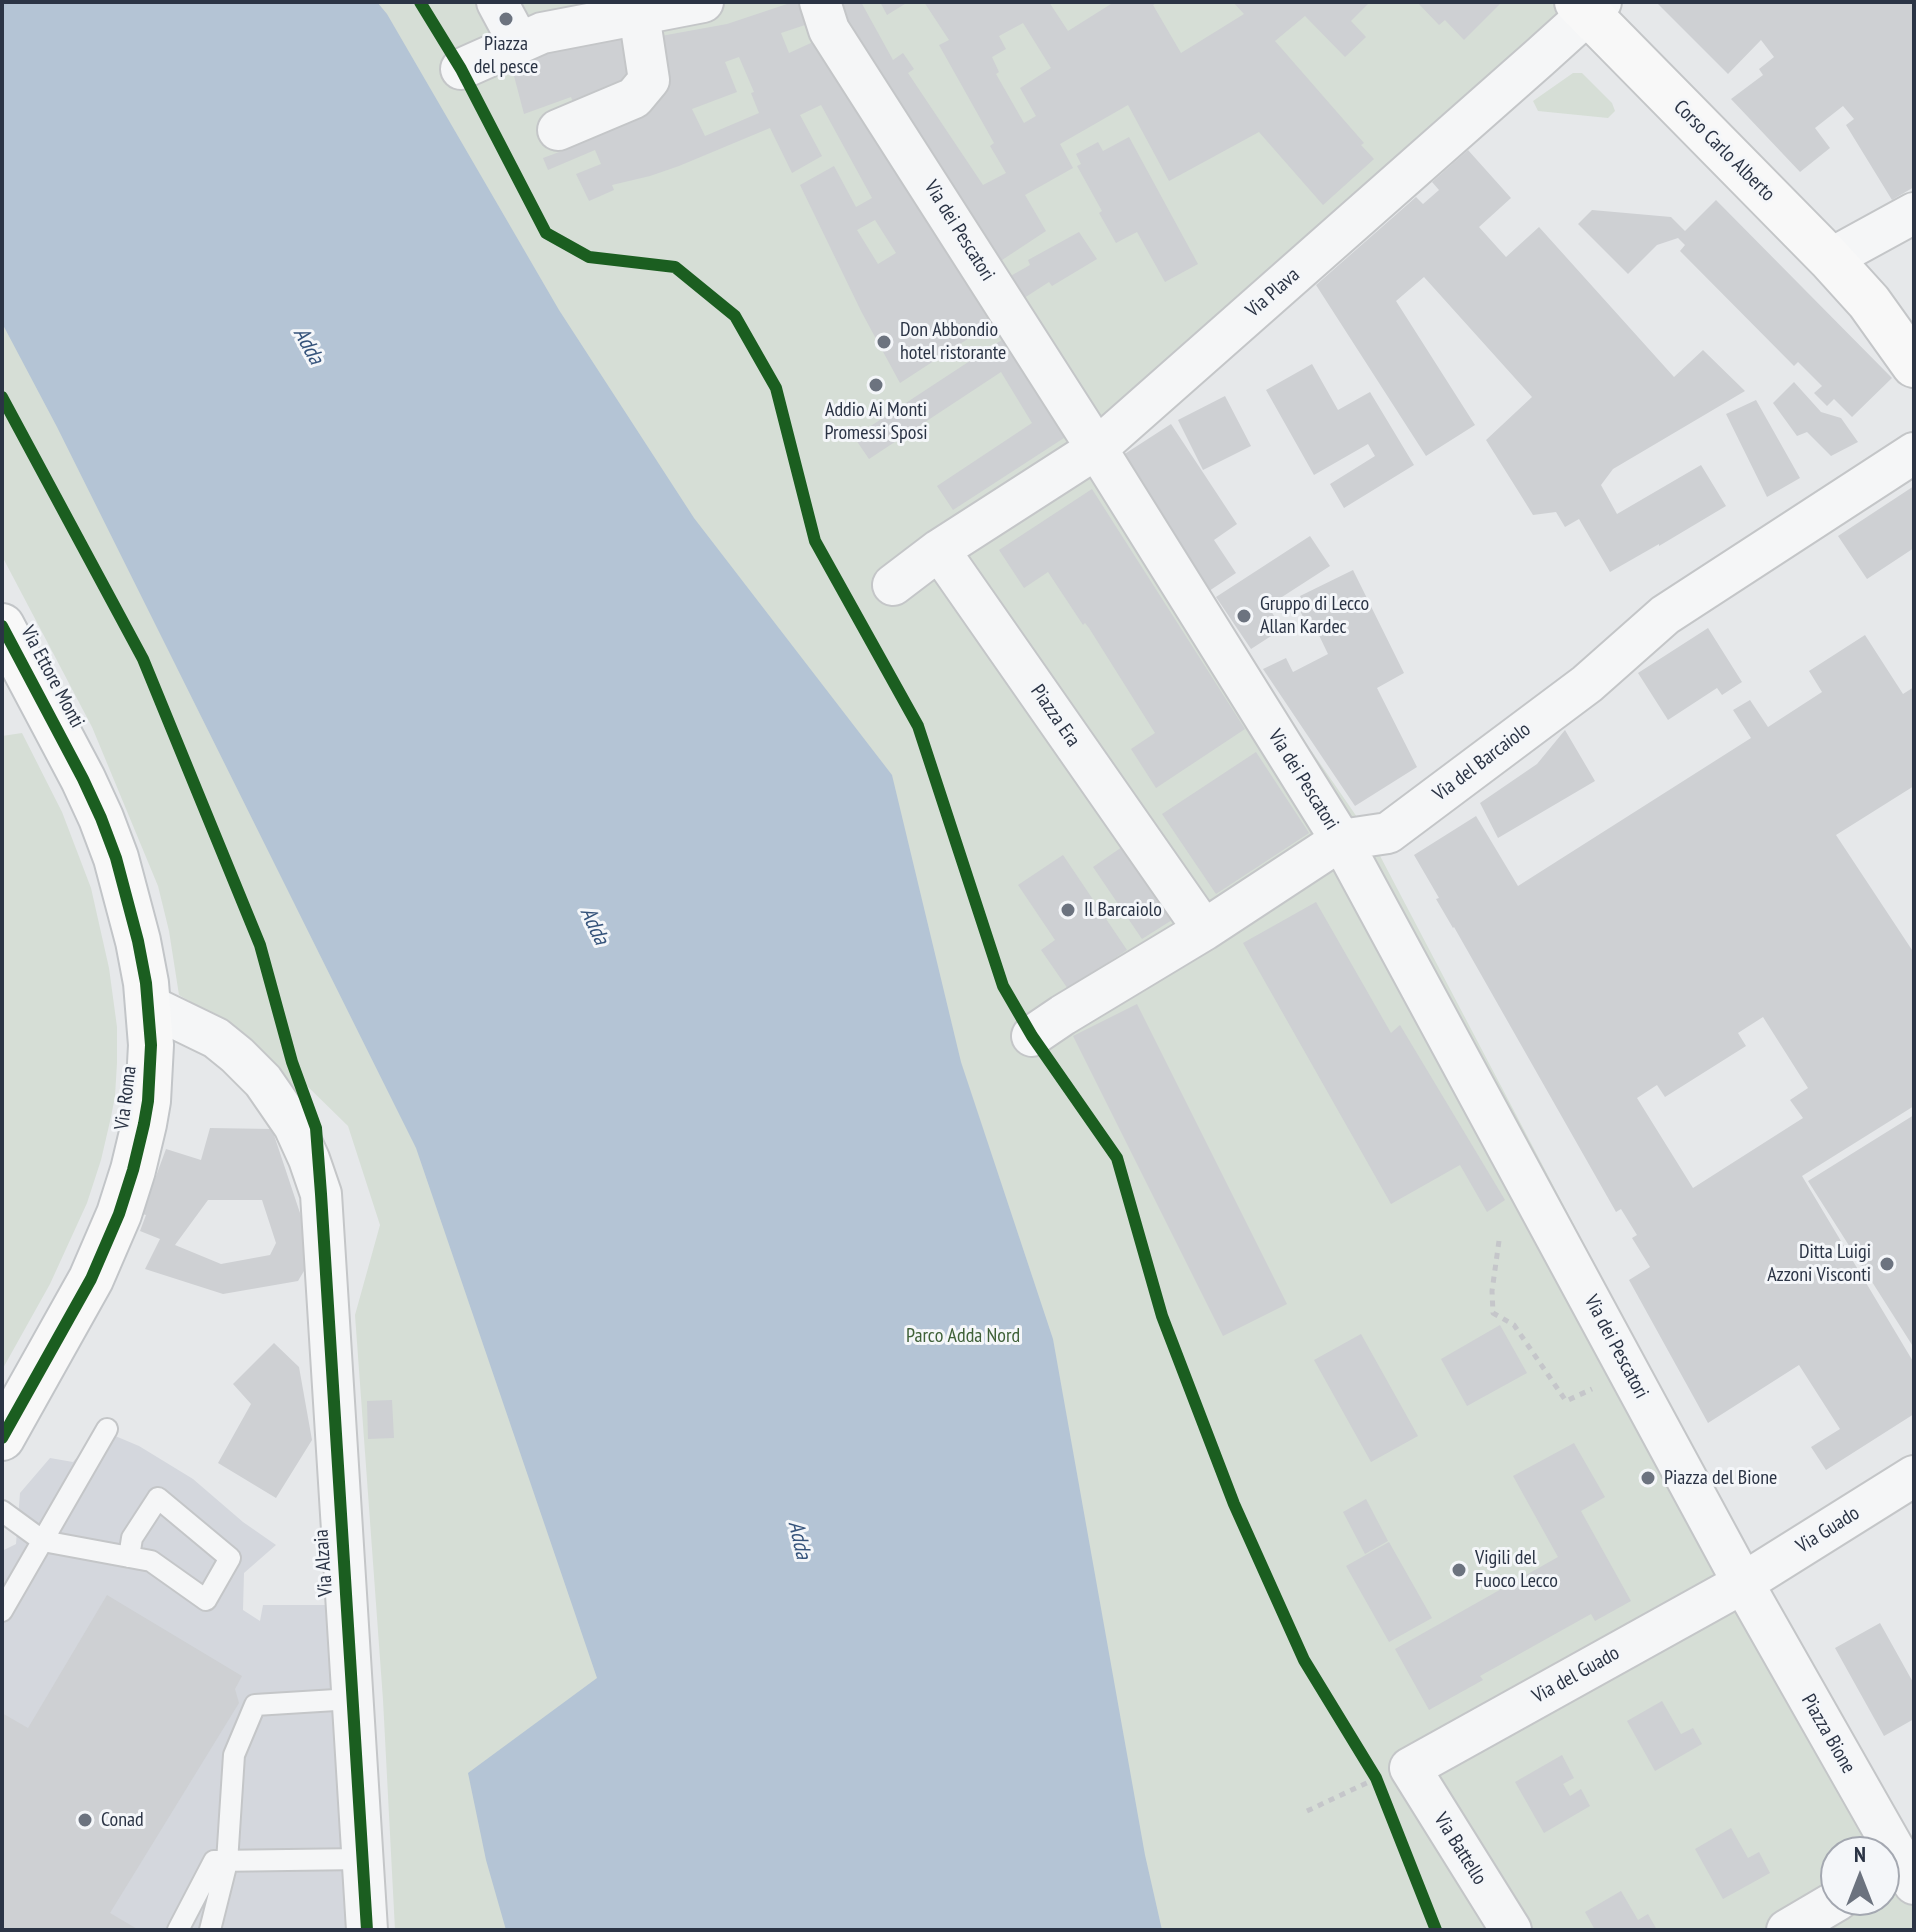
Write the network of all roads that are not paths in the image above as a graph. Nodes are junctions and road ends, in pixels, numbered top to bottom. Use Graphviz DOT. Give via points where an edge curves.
graph roads {
  1 [pos="497,2"];
  2 [pos="703,2"];
  3 [pos="820,2"];
  4 [pos="1589,6"];
  5 [pos="639,14"];
  6 [pos="519,43"];
  7 [pos="461,69"];
  8 [pos="558,130"];
  9 [pos="1914,213"];
  10 [pos="1830,259"];
  11 [pos="1869,302"];
  12 [pos="1914,329"];
  13 [pos="1914,365"];
  14 [pos="1096,449"];
  15 [pos="1914,453"];
  16 [pos="939,550"];
  17 [pos="893,585"];
  18 [pos="2,626"];
  19 [pos="66,746"];
  20 [pos="1341,840"];
  21 [pos="1204,930"];
  22 [pos="148,1005"];
  23 [pos="1032,1036"];
  24 [pos="107,1429"];
  25 [pos="2,1438"];
  26 [pos="1914,1476"];
  27 [pos="2,1511"];
  28 [pos="43,1541"];
  29 [pos="129,1557"];
  30 [pos="1743,1583"];
  31 [pos="2,1611"];
  32 [pos="352,1699"];
  33 [pos="1389,1779"];
  34 [pos="1880,1836"];
  35 [pos="362,1859"];
  36 [pos="227,1862"];
  37 [pos="1820,1911"];
  38 [pos="178,1930"];
  39 [pos="210,1930"];
  40 [pos="367,1930"];
  41 [pos="1511,1930"];
  42 [pos="1787,1930"];
  1 -- 6 [label="street"];
  2 -- 5 [label="street"];
  3 -- 14 [label="street, Via dei Pescatori" via="829,30"];
  4 -- 10 [label="main road, Corso Carlo Alberto"];
  4 -- 14 [label="street, Via Plava"];
  5 -- 6 [label="street" via="542,33"];
  5 -- 8 [label="street" via="649,80 634,98"];
  6 -- 7 [label="street"];
  9 -- 10 [label="street"];
  10 -- 11 [label="main road, Corso Carlo Alberto"];
  11 -- 12 [label="main road, Corso Carlo Alberto"];
  11 -- 13 [label="main road, Corso Carlo Alberto"];
  14 -- 16 [label="street, Via Plava"];
  14 -- 20 [label="street, Via dei Pescatori"];
  15 -- 20 [label="street, Via del Barcaiolo" via="1665,615 1587,684 1388,833"];
  16 -- 17 [label="street"];
  16 -- 21 [label="street, Piazza Era"];
  18 -- 19 [label="main road, Via Ettore Monti"];
  19 -- 22 [label="main road, Via Roma" via="116,858"];
  20 -- 21 [label="street, Via del Barcaiolo"];
  20 -- 30 [label="street, Via dei Pescatori"];
  21 -- 23 [label="street, Via del Barcaiolo"];
  22 -- 25 [label="main road, Via Roma" via="148,1101 126,1192 91,1279"];
  22 -- 32 [label="street, Via Alzaia" via="216,1038 250,1068 294,1126 321,1194"];
  24 -- 28 [label="lane"];
  26 -- 30 [label="street, Via Guado"];
  27 -- 28 [label="lane"];
  28 -- 29 [label="lane"];
  28 -- 31 [label="lane"];
  29 -- 29 [label="lane" via="132,1538 158,1498 230,1558 206,1600 151,1561"];
  30 -- 33 [label="street, Via del Guado"];
  30 -- 34 [label="street, Piazza Bione"];
  32 -- 35 [label="street, Via Alzaia"];
  32 -- 36 [label="lane" via="255,1705 234,1755"];
  33 -- 41 [label="street, Via Battello"];
  35 -- 36 [label="lane"];
  35 -- 40 [label="street, Via Alzaia"];
  36 -- 38 [label="lane" via="214,1861"];
  36 -- 39 [label="lane"];
  37 -- 42 [label="street"];
}
